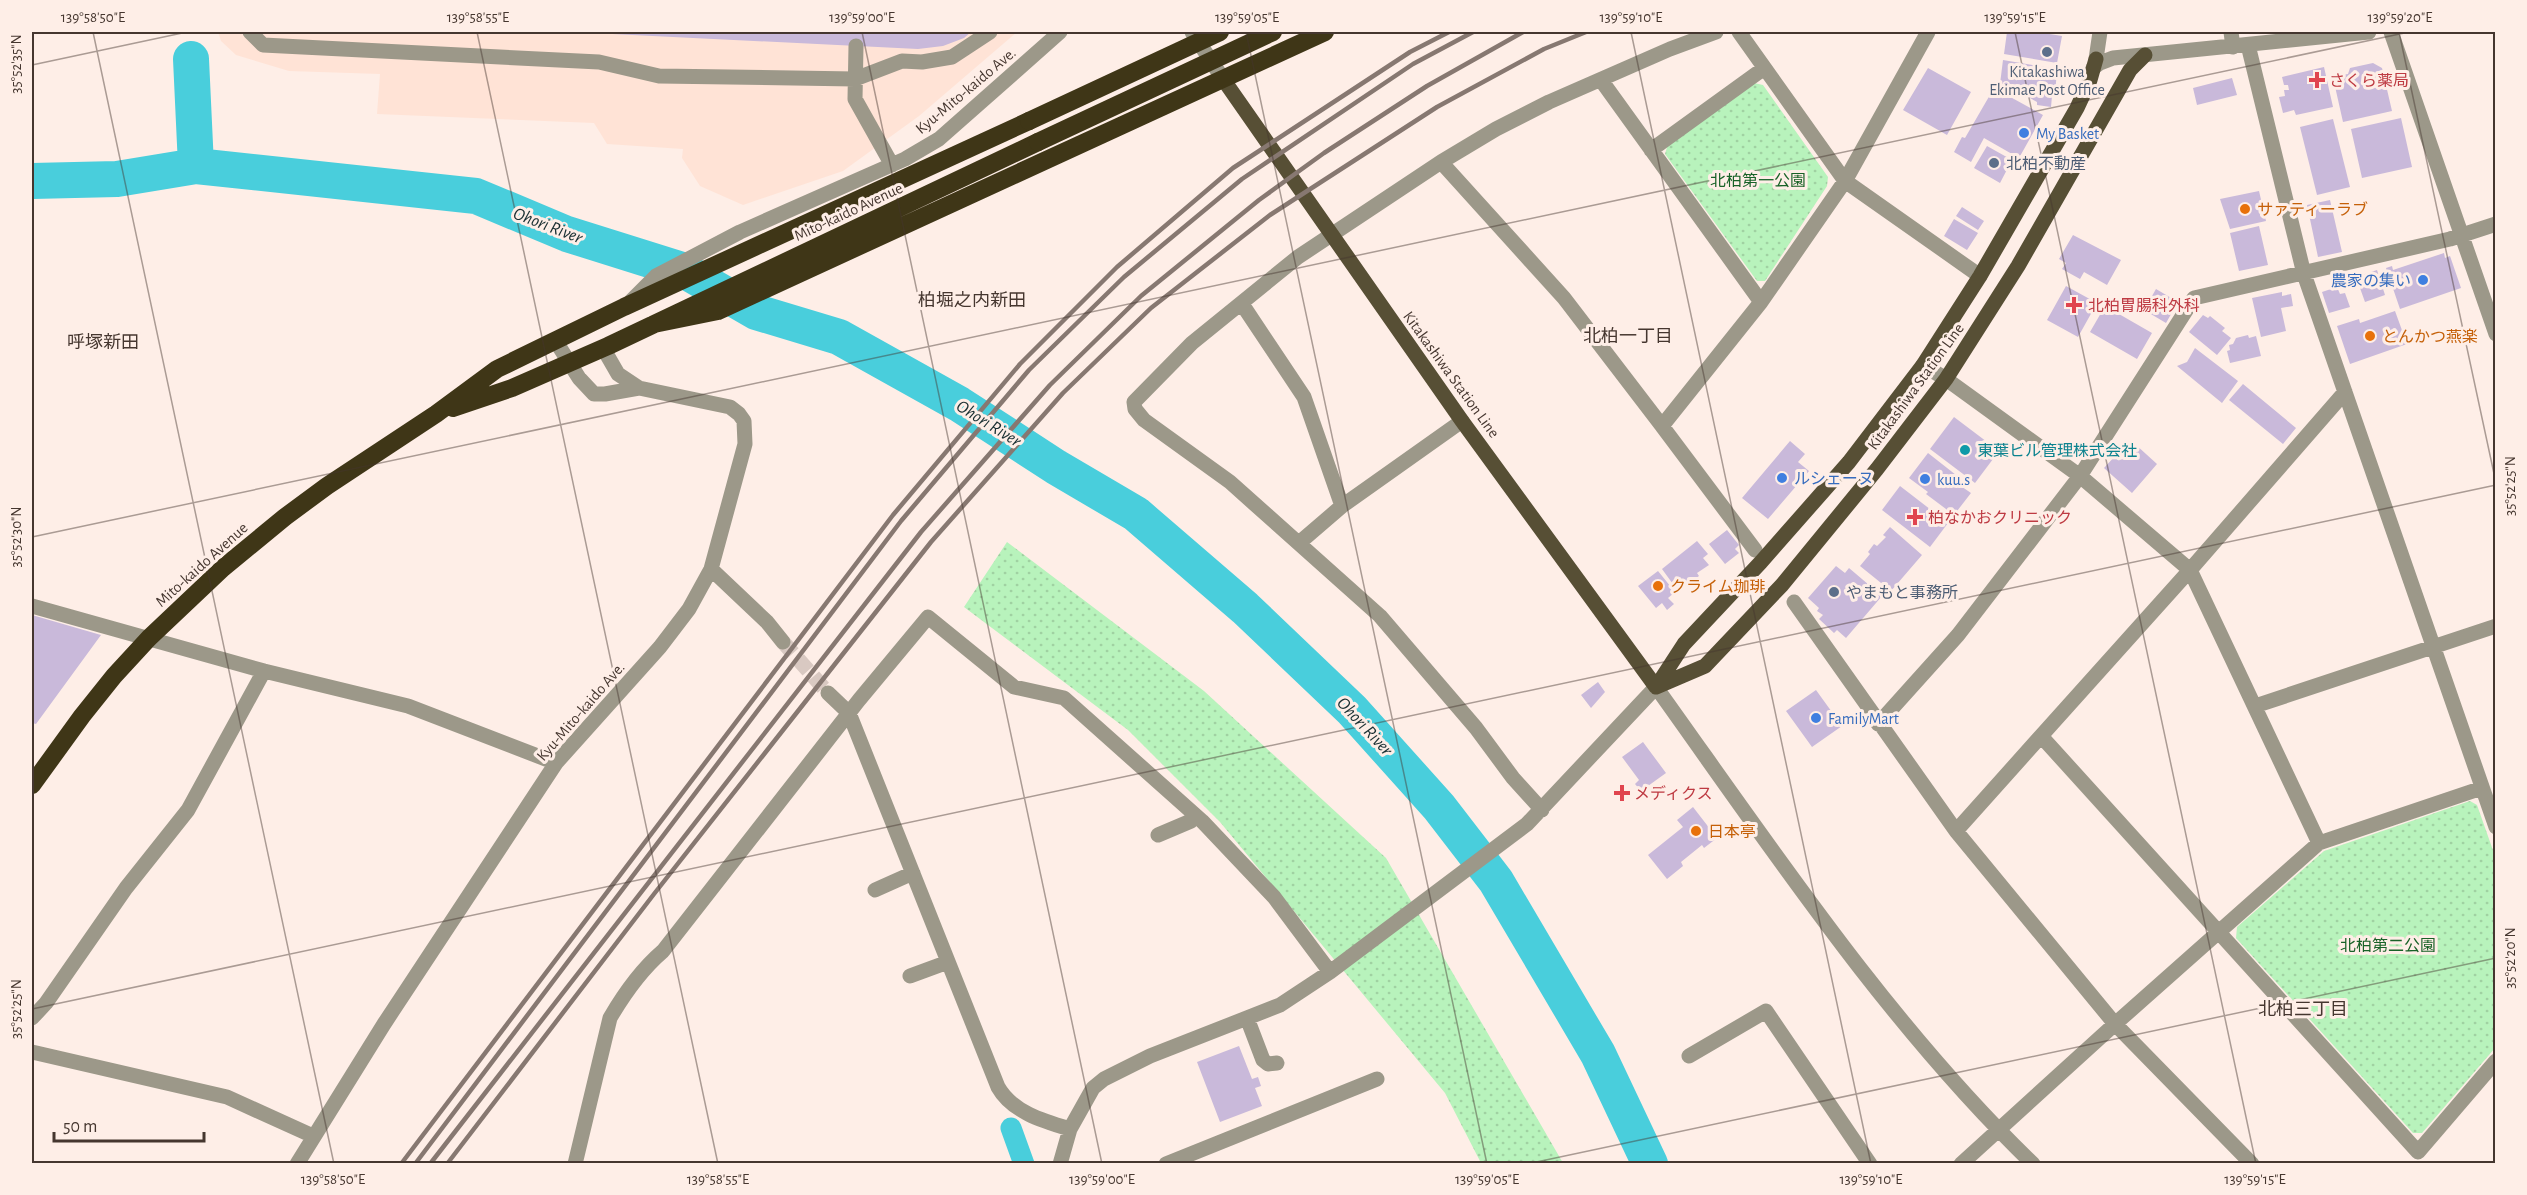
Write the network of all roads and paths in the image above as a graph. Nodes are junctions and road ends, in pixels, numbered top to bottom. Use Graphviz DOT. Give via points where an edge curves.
graph roads {
  1 [pos="250,32"];
  2 [pos="990,32"];
  3 [pos="1060,32"];
  4 [pos="1192,32"];
  5 [pos="1220,32"];
  6 [pos="1273,32"];
  7 [pos="1325,32"];
  8 [pos="1716,32"];
  9 [pos="1739,32"];
  10 [pos="1928,32"];
  11 [pos="2100,32"];
  12 [pos="2231,32"];
  13 [pos="2368,32"];
  14 [pos="2391,32"];
  15 [pos="2272,37"];
  16 [pos="856,46"];
  17 [pos="2240,46"];
  18 [pos="2145,55"];
  19 [pos="2095,64"];
  20 [pos="1763,69"];
  21 [pos="855,79"];
  22 [pos="1223,79"];
  23 [pos="1601,80"];
  24 [pos="1651,150"];
  25 [pos="1441,162"];
  26 [pos="892,165"];
  27 [pos="1845,181"];
  28 [pos="2496,224"];
  29 [pos="2461,236"];
  30 [pos="1331,237"];
  31 [pos="2304,274"];
  32 [pos="1980,276"];
  33 [pos="1761,302"];
  34 [pos="1242,304"];
  35 [pos="624,307"];
  36 [pos="654,324"];
  37 [pos="2496,334"];
  38 [pos="555,340"];
  39 [pos="605,347"];
  40 [pos="568,363"];
  41 [pos="1923,365"];
  42 [pos="1946,378"];
  43 [pos="639,388"];
  44 [pos="2345,392"];
  45 [pos="436,414"];
  46 [pos="1462,421"];
  47 [pos="1662,426"];
  48 [pos="2080,476"];
  49 [pos="1342,506"];
  50 [pos="1299,543"];
  51 [pos="1755,550"];
  52 [pos="711,569"];
  53 [pos="2190,570"];
  54 [pos="1794,602"];
  55 [pos="32,606"];
  56 [pos="2496,626"];
  57 [pos="149,638"];
  58 [pos="783,642"];
  59 [pos="2432,645"];
  60 [pos="264,671"];
  61 [pos="1656,687"];
  62 [pos="828,693"];
  63 [pos="2255,706"];
  64 [pos="849,713"];
  65 [pos="1878,724"];
  66 [pos="2041,736"];
  67 [pos="556,763"];
  68 [pos="32,785"];
  69 [pos="2482,788"];
  70 [pos="1542,810"];
  71 [pos="1196,816"];
  72 [pos="2496,827"];
  73 [pos="1956,831"];
  74 [pos="1158,835"];
  75 [pos="2319,843"];
  76 [pos="913,873"];
  77 [pos="874,890"];
  78 [pos="2219,931"];
  79 [pos="948,962"];
  80 [pos="1330,972"];
  81 [pos="910,976"];
  82 [pos="32,1018"];
  83 [pos="1247,1018"];
  84 [pos="2115,1024"];
  85 [pos="32,1052"];
  86 [pos="1689,1056"];
  87 [pos="2496,1061"];
  88 [pos="1277,1063"];
  89 [pos="1377,1079"];
  90 [pos="1070,1129"];
  91 [pos="1999,1131"];
  92 [pos="313,1136"];
  93 [pos="2413,1158"];
  94 [pos="297,1164"];
  95 [pos="574,1164"];
  96 [pos="1060,1164"];
  97 [pos="1166,1164"];
  98 [pos="1870,1164"];
  99 [pos="1961,1164"];
  100 [pos="2033,1164"];
  101 [pos="2252,1164"];
  1 -- 21 [label="street" via="263,45 600,62 659,76"];
  2 -- 21 [label="street" via="952,57 902,61"];
  3 -- 26 [label="street, Kyu-Mito-kaido Ave." via="939,139"];
  4 -- 22 [label="street"];
  5 -- 35 [label="highway, Mito-kaido Avenue, bridge"];
  6 -- 36 [label="highway, Mito-kaido Avenue, bridge"];
  7 -- 22 [label="highway"];
  8 -- 23 [label="street"];
  9 -- 20 [label="street"];
  10 -- 27 [label="street"];
  11 -- 19 [label="street"];
  12 -- 17 [label="street"];
  13 -- 15 [label="street"];
  14 -- 29 [label="street"];
  15 -- 17 [label="street"];
  16 -- 21 [label="street"];
  17 -- 18 [label="street"];
  17 -- 31 [label="street"];
  18 -- 19 [label="street"];
  18 -- 42 [label="main road, Kitakashiwa Station Line" via="2130,70 2018,266"];
  19 -- 32 [label="main road, Kitakashiwa Station Line" via="2077,108"];
  20 -- 24 [label="street"];
  20 -- 27 [label="street"];
  21 -- 26 [label="street" via="855,99"];
  22 -- 30 [label="main road, Kitakashiwa Station Line"];
  22 -- 36 [label="highway" via="718,311"];
  23 -- 24 [label="street"];
  23 -- 25 [label="street" via="1496,129"];
  24 -- 33 [label="street"];
  25 -- 30 [label="street"];
  25 -- 47 [label="street" via="1564,298"];
  26 -- 35 [label="street, Kyu-Mito-kaido Ave." via="740,232 656,276"];
  27 -- 32 [label="street"];
  27 -- 33 [label="street"];
  28 -- 29 [label="street"];
  29 -- 31 [label="street"];
  29 -- 37 [label="street"];
  30 -- 34 [label="street" via="1298,258"];
  30 -- 46 [label="main road, Kitakashiwa Station Line"];
  31 -- 44 [label="street"];
  31 -- 48 [label="street" via="2194,298"];
  32 -- 41 [label="main road, Kitakashiwa Station Line"];
  33 -- 47 [label="street"];
  34 -- 49 [label="street" via="1304,397"];
  34 -- 50 [label="street" via="1192,343 1134,402 1135,410 1230,482"];
  35 -- 38 [label="highway, Mito-kaido Avenue"];
  36 -- 39 [label="highway, Mito-kaido Avenue"];
  38 -- 40 [label="street, Kyu-Mito-kaido Ave."];
  38 -- 45 [label="highway, Mito-kaido Avenue" via="497,369"];
  39 -- 40 [label="highway, Mito-kaido Avenue"];
  39 -- 43 [label="street, Kyu-Mito-kaido Ave." via="618,374"];
  40 -- 43 [label="street, Kyu-Mito-kaido Ave." via="594,394"];
  40 -- 45 [label="highway, Mito-kaido Avenue" via="512,388"];
  41 -- 42 [label="street"];
  41 -- 61 [label="main road, Kitakashiwa Station Line" via="1849,462 1684,644"];
  42 -- 48 [label="street"];
  42 -- 61 [label="main road, Kitakashiwa Station Line" via="1782,585 1706,666"];
  43 -- 52 [label="street, Kyu-Mito-kaido Ave." via="730,407 744,421 745,444"];
  44 -- 53 [label="street"];
  44 -- 59 [label="street"];
  45 -- 57 [label="highway, Mito-kaido Avenue" via="285,517 223,568"];
  46 -- 49 [label="street"];
  46 -- 61 [label="main road, Kitakashiwa Station Line"];
  47 -- 51 [label="street"];
  48 -- 53 [label="street"];
  48 -- 65 [label="street" via="1958,635"];
  49 -- 50 [label="street"];
  50 -- 70 [label="street" via="1380,616"];
  52 -- 58 [label="street"];
  52 -- 67 [label="street, Kyu-Mito-kaido Ave." via="689,609 660,647"];
  53 -- 63 [label="street"];
  53 -- 66 [label="street"];
  54 -- 65 [label="street"];
  55 -- 57 [label="street"];
  56 -- 59 [label="street"];
  57 -- 60 [label="street"];
  57 -- 68 [label="highway, Mito-kaido Avenue" via="82,716"];
  59 -- 63 [label="street"];
  59 -- 69 [label="street"];
  60 -- 67 [label="street" via="408,706"];
  60 -- 82 [label="street" via="188,810"];
  61 -- 70 [label="street"];
  61 -- 91 [label="street" via="1859,966"];
  62 -- 64 [label="street"];
  63 -- 75 [label="street"];
  64 -- 71 [label="street" via="928,617 1014,687 1064,698"];
  64 -- 76 [label="street"];
  64 -- 95 [label="street" via="610,1018"];
  65 -- 73 [label="street"];
  66 -- 73 [label="street"];
  66 -- 78 [label="street"];
  67 -- 92 [label="street, Kyu-Mito-kaido Ave."];
  69 -- 72 [label="street"];
  69 -- 75 [label="street"];
  70 -- 80 [label="street"];
  71 -- 74 [label="street"];
  71 -- 80 [label="street" via="1274,897"];
  73 -- 84 [label="street"];
  75 -- 78 [label="street"];
  76 -- 77 [label="street"];
  76 -- 79 [label="street"];
  78 -- 84 [label="street"];
  78 -- 93 [label="street"];
  79 -- 81 [label="street"];
  79 -- 90 [label="street" via="1005,1099 1038,1119"];
  80 -- 83 [label="street" via="1280,1005"];
  83 -- 88 [label="street" via="1263,1060"];
  83 -- 90 [label="street" via="1150,1056 1104,1079 1082,1104"];
  84 -- 91 [label="street"];
  84 -- 101 [label="street"];
  85 -- 92 [label="street" via="227,1097"];
  86 -- 98 [label="street" via="1766,1011"];
  87 -- 93 [label="street"];
  89 -- 97 [label="street"];
  90 -- 96 [label="street"];
  91 -- 99 [label="street"];
  91 -- 100 [label="street"];
  92 -- 94 [label="street, Kyu-Mito-kaido Ave."];
}
